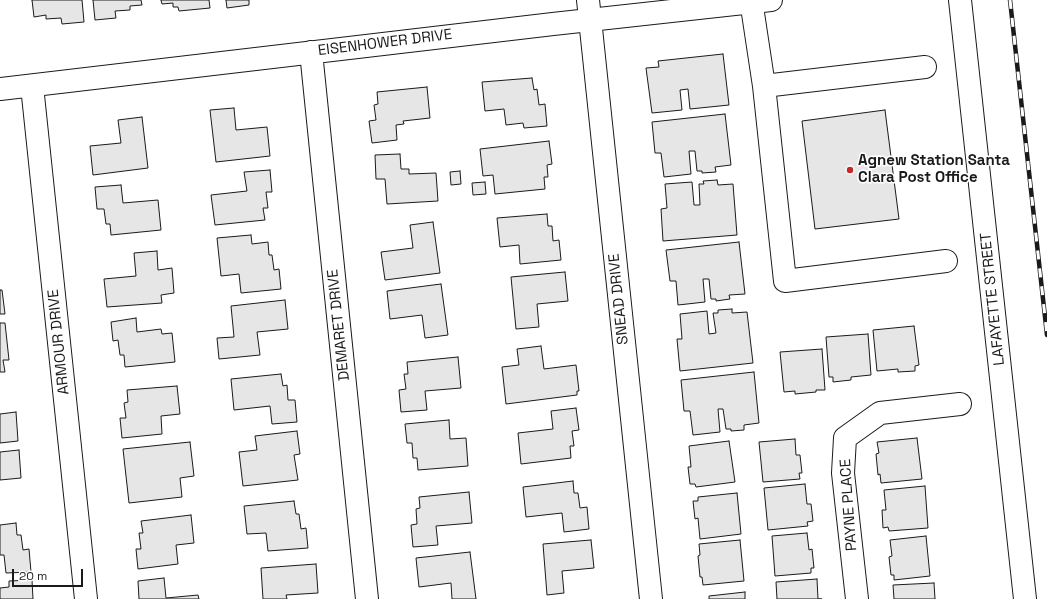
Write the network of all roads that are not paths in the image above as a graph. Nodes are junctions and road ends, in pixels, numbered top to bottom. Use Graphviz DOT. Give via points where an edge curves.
graph roads {
  1 [pos="960,0"];
  2 [pos="757,1"];
  3 [pos="589,10"];
  4 [pos="311,52"];
  5 [pos="925,67"];
  6 [pos="32,86"];
  7 [pos="764,86"];
  8 [pos="0,89"];
  9 [pos="946,261"];
  10 [pos="960,404"];
  11 [pos="86,599"];
  12 [pos="367,599"];
  13 [pos="651,599"];
  14 [pos="857,599"];
  15 [pos="1025,599"];
  1 -- 15 [label="street, LAFAYETTE STREET"];
  2 -- 3 [label="street, EISENHOWER DRIVE"];
  2 -- 7 [label="street"];
  3 -- 4 [label="street, EISENHOWER DRIVE"];
  3 -- 13 [label="street, SNEAD DRIVE"];
  4 -- 6 [label="street, EISENHOWER DRIVE"];
  4 -- 12 [label="street, DEMARET DRIVE"];
  5 -- 7 [label="street"];
  6 -- 8 [label="street, EISENHOWER DRIVE"];
  6 -- 11 [label="street, ARMOUR DRIVE"];
  7 -- 9 [label="street" via="785,281"];
  10 -- 14 [label="street, PAYNE PLACE" via="880,413 845,438 843,472"];
}
